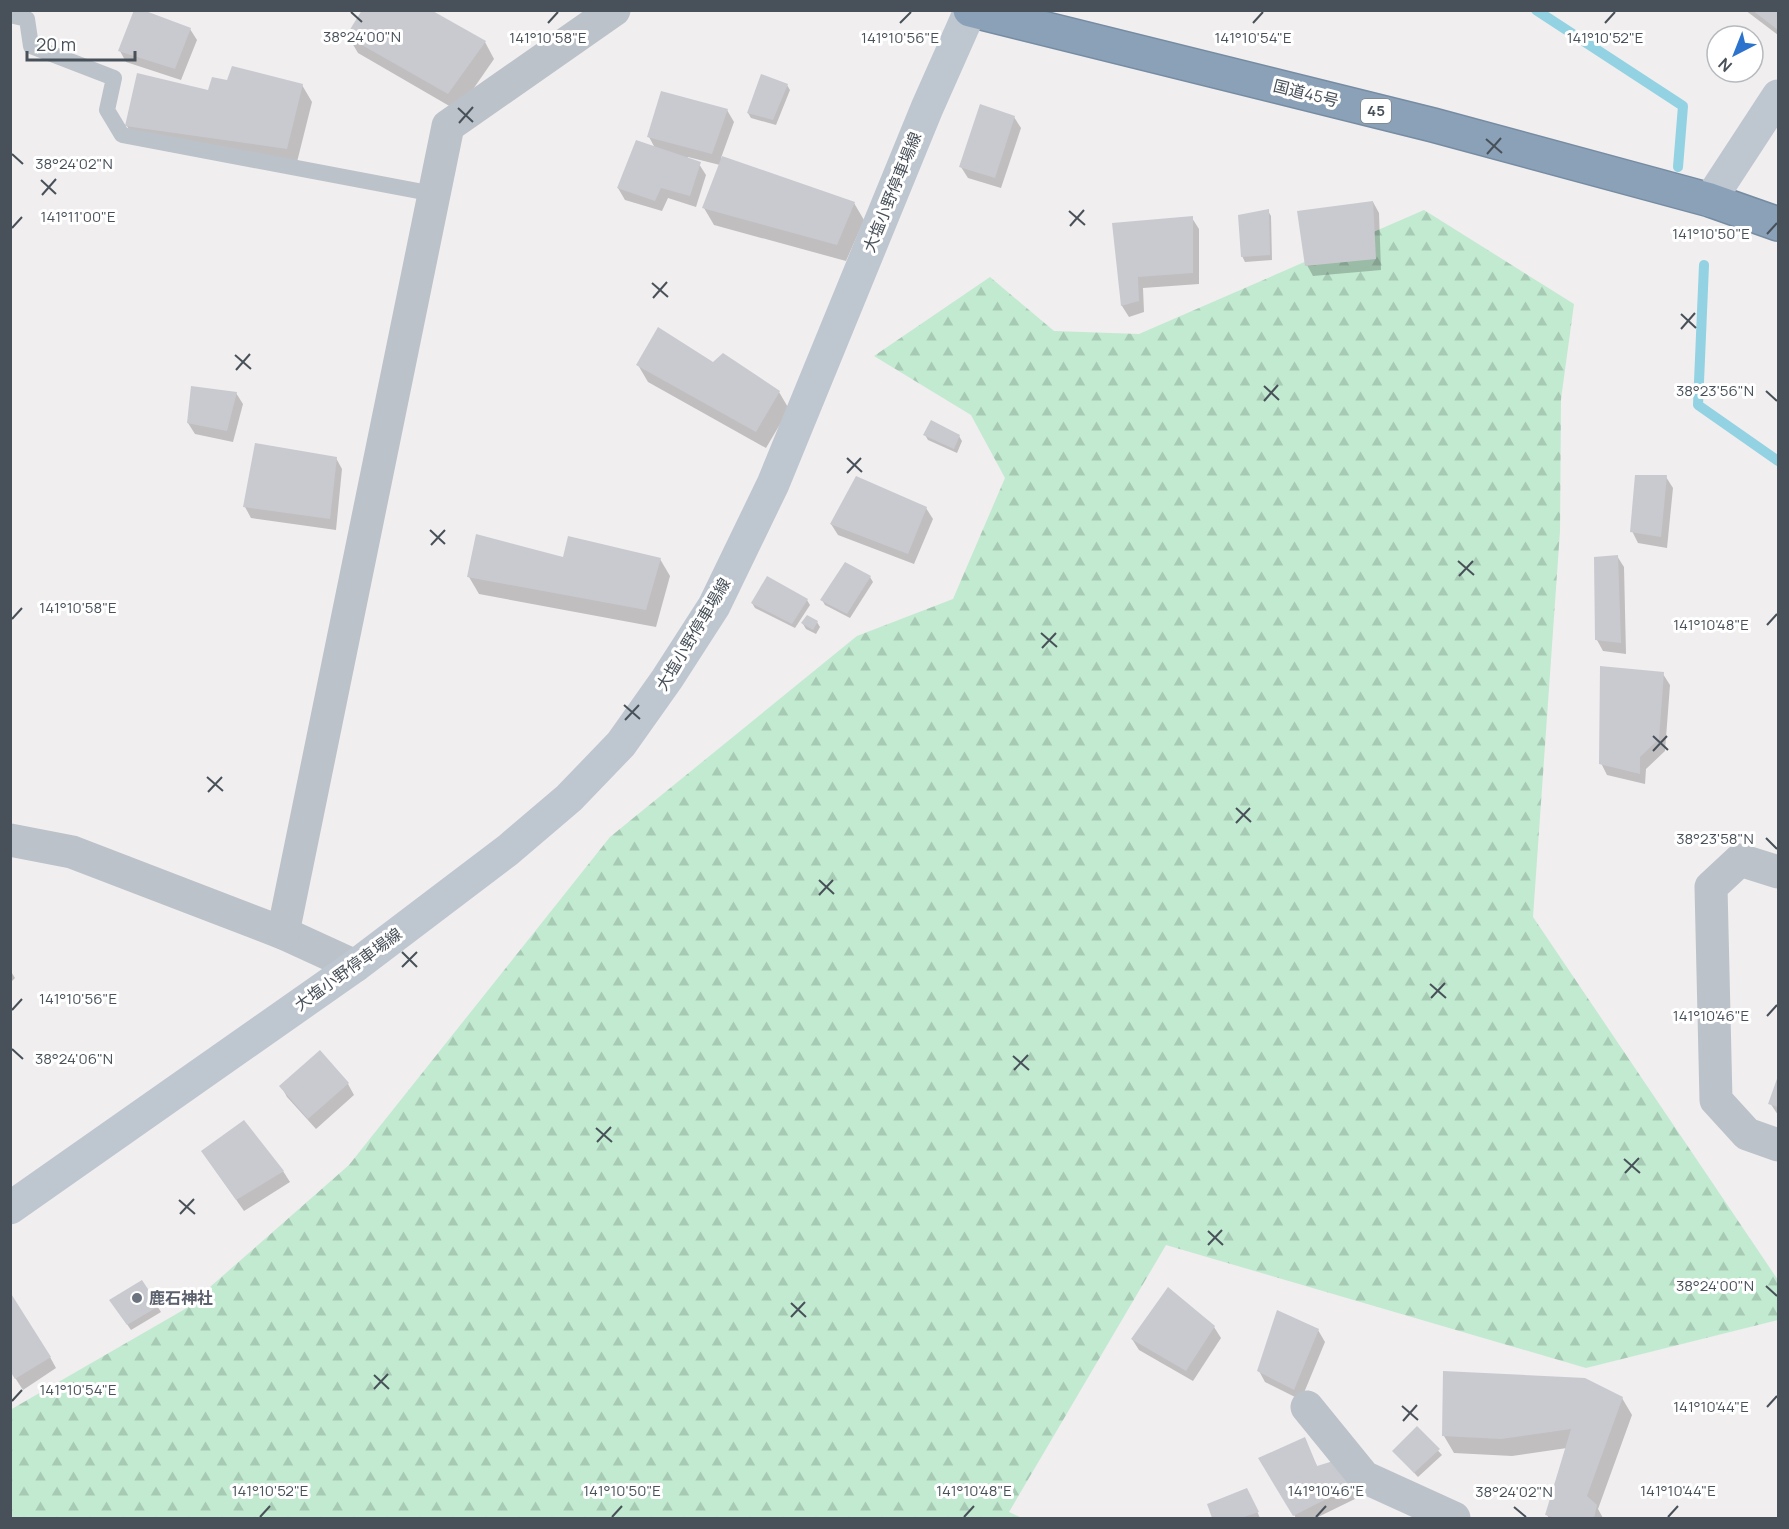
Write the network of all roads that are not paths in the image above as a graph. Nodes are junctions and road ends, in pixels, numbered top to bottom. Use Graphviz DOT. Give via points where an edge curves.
graph roads {
  1 [pos="615,10"];
  2 [pos="970,11"];
  3 [pos="10,15"];
  4 [pos="1779,96"];
  5 [pos="434,194"];
  6 [pos="1710,200"];
  7 [pos="1779,224"];
  8 [pos="10,840"];
  9 [pos="1779,872"];
  10 [pos="283,933"];
  11 [pos="355,966"];
  12 [pos="1779,1144"];
  13 [pos="10,1208"];
  14 [pos="1307,1407"];
  15 [pos="1454,1518"];
  1 -- 5 [label="street" via="448,126"];
  2 -- 6 [label="highway, 国道45号 / 45" via="1433,125"];
  2 -- 11 [label="main road, 大塩小野停車場線" via="773,484 714,606 667,679 621,744 569,798 508,850"];
  3 -- 5 [label="lane" via="27,20 31,46 114,78 107,110 122,135"];
  4 -- 6 [label="main road"];
  5 -- 10 [label="street"];
  6 -- 7 [label="highway, 国道45号 / 45"];
  8 -- 10 [label="street" via="72,852"];
  9 -- 12 [label="street" via="1740,860 1711,887 1716,1100 1747,1134"];
  10 -- 11 [label="street"];
  11 -- 13 [label="main road, 大塩小野停車場線"];
  14 -- 15 [label="street" via="1364,1477"];
}
